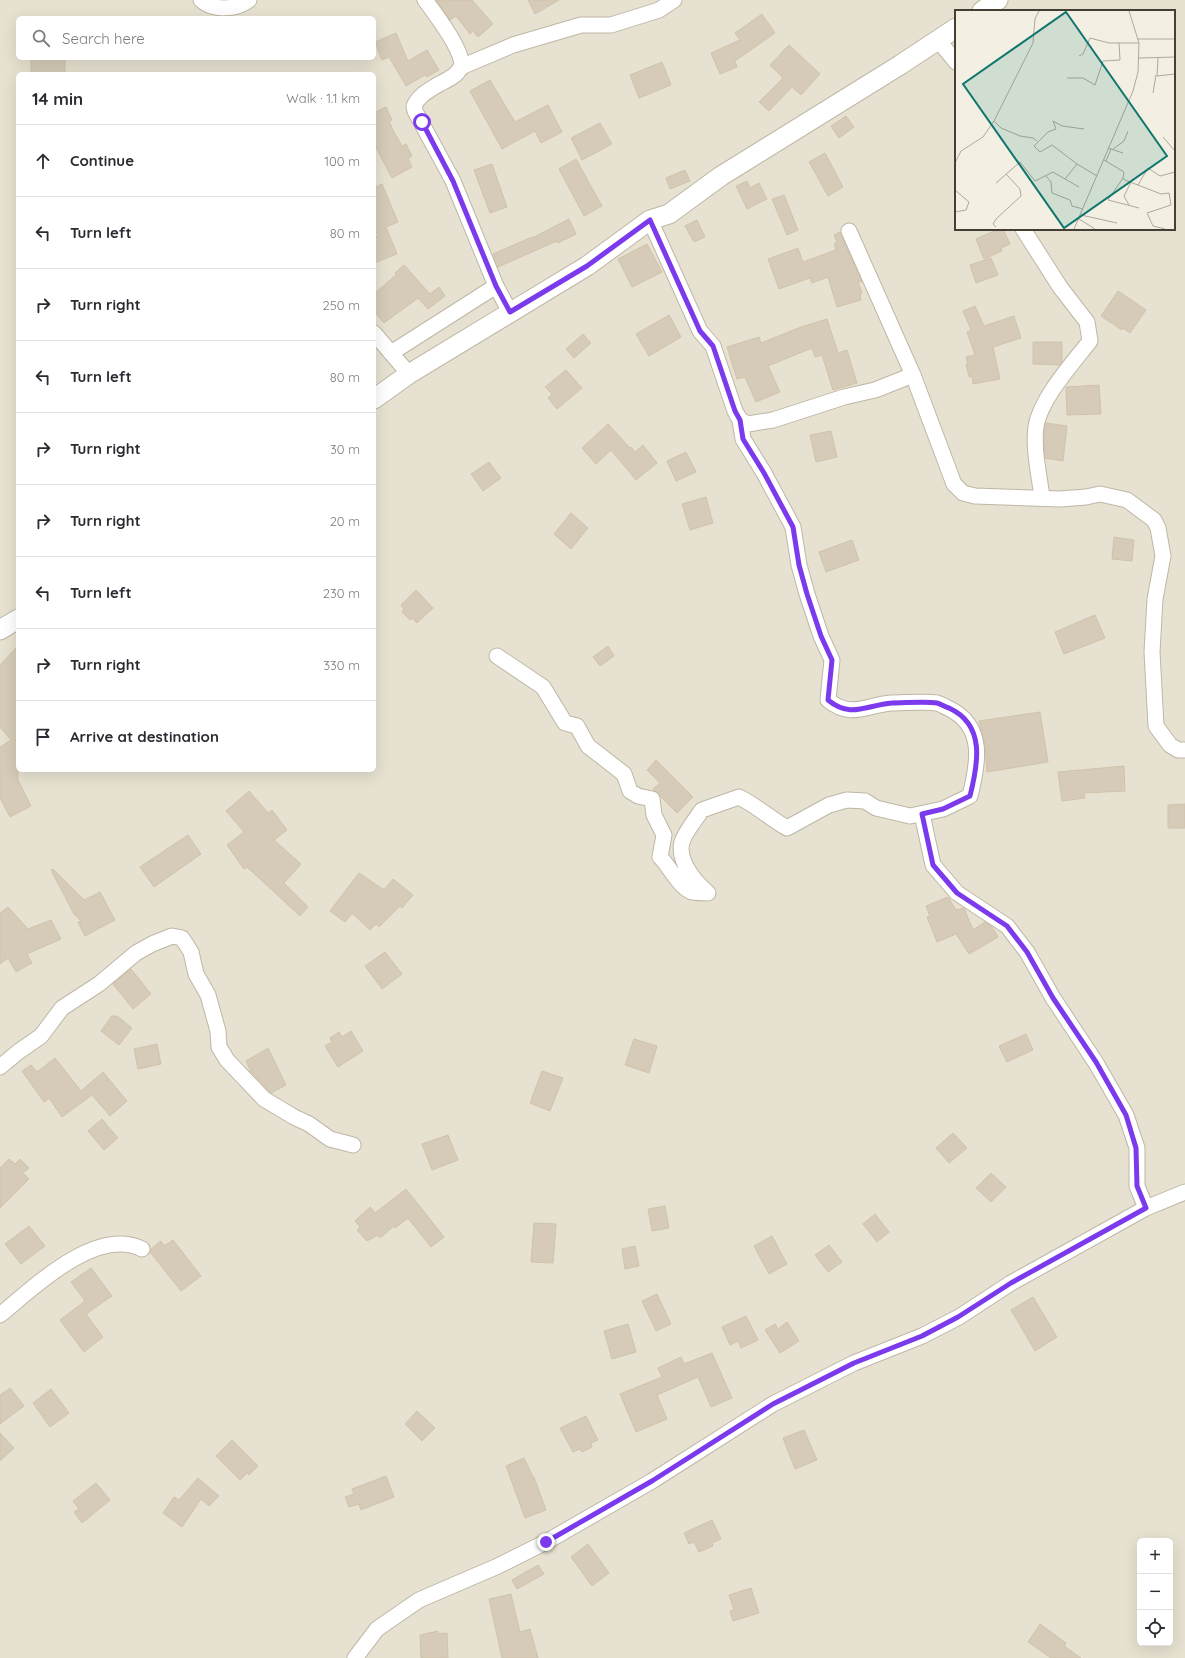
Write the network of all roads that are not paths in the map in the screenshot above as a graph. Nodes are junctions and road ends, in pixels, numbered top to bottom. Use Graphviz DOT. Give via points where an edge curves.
graph roads {
  1 [pos="201,0"];
  2 [pos="249,0"];
  3 [pos="425,0"];
  4 [pos="674,0"];
  5 [pos="955,29"];
  6 [pos="938,40"];
  7 [pos="955,61"];
  8 [pos="461,66"];
  9 [pos="650,220"];
  10 [pos="1024,230"];
  11 [pos="849,232"];
  12 [pos="496,286"];
  13 [pos="510,312"];
  14 [pos="376,339"];
  15 [pos="391,353"];
  16 [pos="410,374"];
  17 [pos="913,375"];
  18 [pos="376,398"];
  19 [pos="740,420"];
  20 [pos="1042,497"];
  21 [pos="16,620"];
  22 [pos="0,630"];
  23 [pos="496,656"];
  24 [pos="1185,750"];
  25 [pos="922,814"];
  26 [pos="0,1067"];
  27 [pos="353,1145"];
  28 [pos="1185,1192"];
  29 [pos="1146,1208"];
  30 [pos="142,1249"];
  31 [pos="0,1315"];
  32 [pos="355,1658"];
  1 -- 2 [label="street" via="214,7 229,8"];
  3 -- 8 [label="street" via="451,37 462,61"];
  4 -- 8 [label="street" via="659,10 610,25 581,25 513,45"];
  5 -- 6 [label="street"];
  6 -- 7 [label="street"];
  6 -- 9 [label="street" via="721,176 669,214"];
  8 -- 12 [label="street" via="457,74 422,94 414,106 453,181"];
  9 -- 13 [label="street" via="587,266"];
  9 -- 19 [label="street" via="700,331 713,346"];
  10 -- 20 [label="street" via="1060,288 1087,322 1090,336 1090,341 1043,405 1036,426"];
  11 -- 17 [label="street"];
  12 -- 13 [label="street"];
  12 -- 15 [label="street"];
  13 -- 16 [label="street"];
  14 -- 15 [label="street"];
  15 -- 16 [label="street"];
  16 -- 18 [label="street"];
  17 -- 19 [label="street" via="875,390 844,397 773,420 748,424"];
  17 -- 20 [label="street" via="954,484 963,493 975,496"];
  19 -- 25 [label="street" via="743,439 793,527 807,594 832,660 828,700 838,708 851,710 890,703 937,703 959,713 971,728 977,747 976,769 970,796 943,809"];
  20 -- 24 [label="street" via="1060,499 1100,494 1127,500 1143,510 1156,524 1164,556 1155,599 1152,652 1156,726 1170,744 1178,750"];
  21 -- 22 [label="street"];
  23 -- 25 [label="street" via="543,687 565,723 577,726 588,746 624,774 630,791 652,799 654,815 664,835 660,857 670,867 677,880 692,892 708,893 700,887 685,864 682,842 702,810 707,808 740,798 787,828 847,800 865,801 876,808 910,816"];
  25 -- 29 [label="street" via="933,865 957,893 1007,926 1027,952 1123,1109 1136,1148 1137,1186"];
  26 -- 27 [label="street" via="41,1036 62,1008 99,984 136,953 172,936 182,938 191,952 196,974 208,995 218,1031 219,1047 227,1060 264,1099 330,1139"];
  28 -- 29 [label="street"];
  29 -- 32 [label="street" via="922,1336 854,1363 773,1404 652,1481 546,1542 419,1600 376,1629"];
  30 -- 31 [label="street" via="136,1245 118,1243 97,1247 63,1266"];
}
